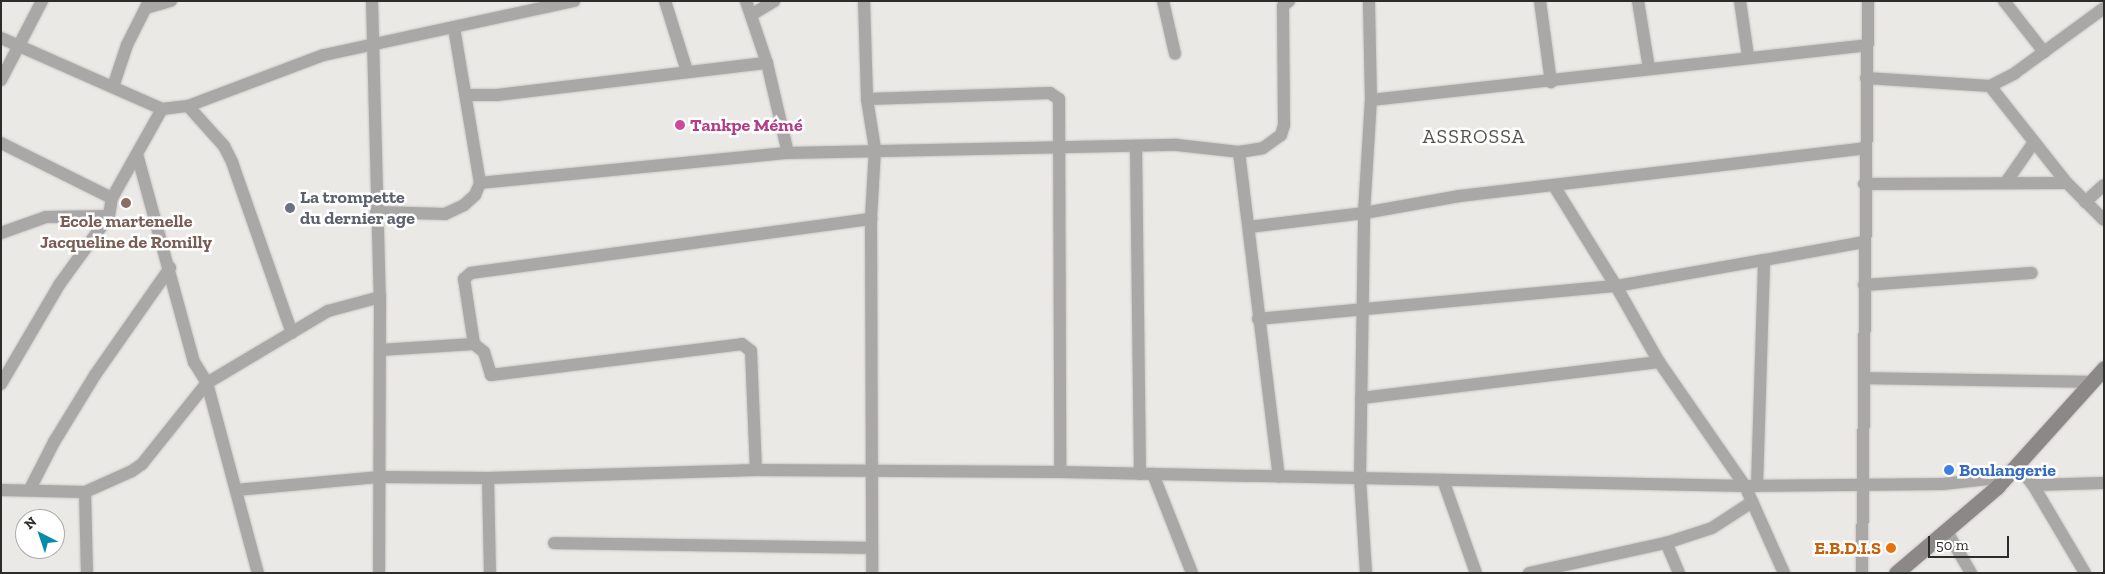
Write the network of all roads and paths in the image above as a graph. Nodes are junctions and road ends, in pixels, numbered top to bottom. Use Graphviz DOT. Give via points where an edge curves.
graph roads {
  1 [pos="42,1"];
  2 [pos="171,1"];
  3 [pos="372,1"];
  4 [pos="574,1"];
  5 [pos="665,1"];
  6 [pos="746,1"];
  7 [pos="774,1"];
  8 [pos="864,1"];
  9 [pos="1163,1"];
  10 [pos="1289,1"];
  11 [pos="1369,1"];
  12 [pos="1540,1"];
  13 [pos="1638,1"];
  14 [pos="1740,1"];
  15 [pos="1868,1"];
  16 [pos="2004,1"];
  17 [pos="147,4"];
  18 [pos="2104,8"];
  19 [pos="751,15"];
  20 [pos="454,27"];
  21 [pos="1,38"];
  22 [pos="371,45"];
  23 [pos="1867,45"];
  24 [pos="19,46"];
  25 [pos="2044,52"];
  26 [pos="1175,54"];
  27 [pos="1748,56"];
  28 [pos="767,62"];
  29 [pos="1649,68"];
  30 [pos="687,71"];
  31 [pos="1866,78"];
  32 [pos="1,80"];
  33 [pos="1551,82"];
  34 [pos="1990,86"];
  35 [pos="114,87"];
  36 [pos="466,95"];
  37 [pos="866,99"];
  38 [pos="1371,100"];
  39 [pos="188,106"];
  40 [pos="162,108"];
  41 [pos="2034,142"];
  42 [pos="1,143"];
  43 [pos="1062,146"];
  44 [pos="1136,146"];
  45 [pos="1865,148"];
  46 [pos="875,149"];
  47 [pos="1239,152"];
  48 [pos="788,153"];
  49 [pos="136,154"];
  50 [pos="2007,181"];
  51 [pos="480,183"];
  52 [pos="2067,183"];
  53 [pos="1864,184"];
  54 [pos="2104,185"];
  55 [pos="1554,186"];
  56 [pos="112,198"];
  57 [pos="2084,202"];
  58 [pos="376,212"];
  59 [pos="1364,214"];
  60 [pos="109,216"];
  61 [pos="871,219"];
  62 [pos="2104,220"];
  63 [pos="1249,227"];
  64 [pos="3,236"];
  65 [pos="1864,242"];
  66 [pos="1764,260"];
  67 [pos="170,268"];
  68 [pos="2032,273"];
  69 [pos="1616,286"];
  70 [pos="1864,286"];
  71 [pos="380,297"];
  72 [pos="1361,311"];
  73 [pos="1258,319"];
  74 [pos="292,333"];
  75 [pos="474,344"];
  76 [pos="380,350"];
  77 [pos="1659,362"];
  78 [pos="2104,368"];
  79 [pos="1864,378"];
  80 [pos="2092,382"];
  81 [pos="207,383"];
  82 [pos="1,384"];
  83 [pos="1361,398"];
  84 [pos="2018,466"];
  85 [pos="756,470"];
  86 [pos="1060,472"];
  87 [pos="872,474"];
  88 [pos="1140,474"];
  89 [pos="1153,474"];
  90 [pos="380,477"];
  91 [pos="1279,477"];
  92 [pos="488,478"];
  93 [pos="1360,478"];
  94 [pos="1443,480"];
  95 [pos="1864,482"];
  96 [pos="2104,483"];
  97 [pos="2033,485"];
  98 [pos="1751,486"];
  99 [pos="30,489"];
  100 [pos="1,490"];
  101 [pos="236,490"];
  102 [pos="85,492"];
  103 [pos="1752,502"];
  104 [pos="1946,530"];
  105 [pos="1666,542"];
  106 [pos="554,543"];
  107 [pos="872,548"];
  108 [pos="88,573"];
  109 [pos="258,573"];
  110 [pos="379,573"];
  111 [pos="490,573"];
  112 [pos="872,573"];
  113 [pos="1192,573"];
  114 [pos="1366,573"];
  115 [pos="1476,573"];
  116 [pos="1529,573"];
  117 [pos="1679,573"];
  118 [pos="1784,573"];
  119 [pos="1862,573"];
  120 [pos="1896,573"];
  121 [pos="1971,573"];
  122 [pos="2085,573"];
  1 -- 24 [label="street"];
  2 -- 17 [label="street"];
  3 -- 22 [label="street"];
  4 -- 20 [label="street"];
  5 -- 30 [label="street"];
  6 -- 19 [label="street"];
  7 -- 19 [label="street"];
  8 -- 37 [label="street"];
  9 -- 26 [label="street"];
  10 -- 47 [label="street" via="1283,6 1284,125 1281,136 1263,148"];
  11 -- 38 [label="street"];
  12 -- 33 [label="street"];
  13 -- 29 [label="street"];
  14 -- 27 [label="street"];
  15 -- 23 [label="street"];
  16 -- 25 [label="street"];
  17 -- 35 [label="street" via="127,45"];
  18 -- 25 [label="street"];
  19 -- 28 [label="street"];
  20 -- 22 [label="street"];
  20 -- 36 [label="street"];
  21 -- 24 [label="street"];
  22 -- 39 [label="street" via="324,55"];
  22 -- 58 [label="street"];
  23 -- 27 [label="street"];
  23 -- 31 [label="street"];
  24 -- 32 [label="street"];
  24 -- 35 [label="street"];
  25 -- 34 [label="street" via="2015,74"];
  27 -- 29 [label="street"];
  28 -- 30 [label="street"];
  28 -- 48 [label="street"];
  29 -- 33 [label="street"];
  30 -- 36 [label="street" via="521,92"];
  31 -- 34 [label="street"];
  31 -- 45 [label="street"];
  33 -- 38 [label="street"];
  34 -- 41 [label="street"];
  35 -- 40 [label="street"];
  36 -- 51 [label="street"];
  37 -- 43 [label="street" via="1050,93 1059,99"];
  37 -- 46 [label="street"];
  38 -- 59 [label="street"];
  39 -- 40 [label="street"];
  39 -- 74 [label="street" via="224,146 232,162"];
  40 -- 49 [label="street"];
  41 -- 50 [label="street"];
  41 -- 52 [label="street"];
  42 -- 56 [label="street"];
  43 -- 44 [label="street"];
  43 -- 46 [label="street"];
  43 -- 86 [label="street"];
  44 -- 47 [label="street" via="1177,144"];
  44 -- 88 [label="street"];
  45 -- 53 [label="street"];
  45 -- 55 [label="street"];
  46 -- 48 [label="street"];
  46 -- 61 [label="street"];
  47 -- 63 [label="street"];
  48 -- 51 [label="street"];
  49 -- 56 [label="street"];
  49 -- 67 [label="street"];
  50 -- 52 [label="street"];
  50 -- 53 [label="street"];
  51 -- 58 [label="street" via="464,205 445,214"];
  52 -- 57 [label="street"];
  53 -- 65 [label="street"];
  54 -- 57 [label="street"];
  55 -- 59 [label="street" via="1459,196"];
  55 -- 69 [label="street"];
  56 -- 60 [label="street"];
  57 -- 62 [label="street"];
  58 -- 71 [label="street"];
  59 -- 63 [label="street"];
  59 -- 72 [label="street"];
  60 -- 64 [label="street" via="46,217"];
  60 -- 82 [label="street" via="59,285"];
  61 -- 75 [label="street" via="471,273 464,279"];
  61 -- 87 [label="street"];
  63 -- 73 [label="street"];
  65 -- 66 [label="street"];
  65 -- 70 [label="street"];
  66 -- 69 [label="street"];
  66 -- 98 [label="street"];
  67 -- 81 [label="street" via="194,362"];
  67 -- 99 [label="street" via="95,376 54,442"];
  68 -- 70 [label="street"];
  69 -- 72 [label="street"];
  69 -- 77 [label="street"];
  70 -- 79 [label="street"];
  71 -- 74 [label="street" via="328,311"];
  71 -- 76 [label="street"];
  72 -- 73 [label="street"];
  72 -- 83 [label="street"];
  73 -- 91 [label="street"];
  74 -- 81 [label="street"];
  75 -- 76 [label="street"];
  75 -- 85 [label="street" via="484,352 492,375 747,346 751,351"];
  76 -- 90 [label="street"];
  77 -- 83 [label="street"];
  77 -- 98 [label="street"];
  78 -- 80 [label="main road"];
  79 -- 80 [label="street"];
  79 -- 95 [label="street"];
  80 -- 84 [label="main road"];
  81 -- 101 [label="street"];
  81 -- 102 [label="street" via="142,464"];
  83 -- 93 [label="street"];
  84 -- 95 [label="street" via="1997,478 1979,481"];
  84 -- 97 [label="street"];
  84 -- 104 [label="main road"];
  85 -- 87 [label="street"];
  85 -- 92 [label="street"];
  86 -- 87 [label="street"];
  86 -- 88 [label="street"];
  87 -- 107 [label="street"];
  88 -- 89 [label="street"];
  89 -- 91 [label="street"];
  89 -- 113 [label="street"];
  90 -- 92 [label="street"];
  90 -- 101 [label="street"];
  90 -- 110 [label="street"];
  91 -- 93 [label="street"];
  92 -- 111 [label="street"];
  93 -- 94 [label="street"];
  93 -- 114 [label="street"];
  94 -- 98 [label="street"];
  94 -- 115 [label="street"];
  95 -- 98 [label="street"];
  95 -- 119 [label="street"];
  96 -- 97 [label="street"];
  97 -- 122 [label="street"];
  98 -- 103 [label="street"];
  99 -- 100 [label="street"];
  99 -- 102 [label="street"];
  101 -- 109 [label="street"];
  102 -- 108 [label="street"];
  103 -- 105 [label="street" via="1712,528"];
  103 -- 118 [label="street"];
  104 -- 120 [label="main road"];
  104 -- 121 [label="street"];
  105 -- 116 [label="street"];
  105 -- 117 [label="street"];
  106 -- 107 [label="street"];
  107 -- 112 [label="street"];
}
